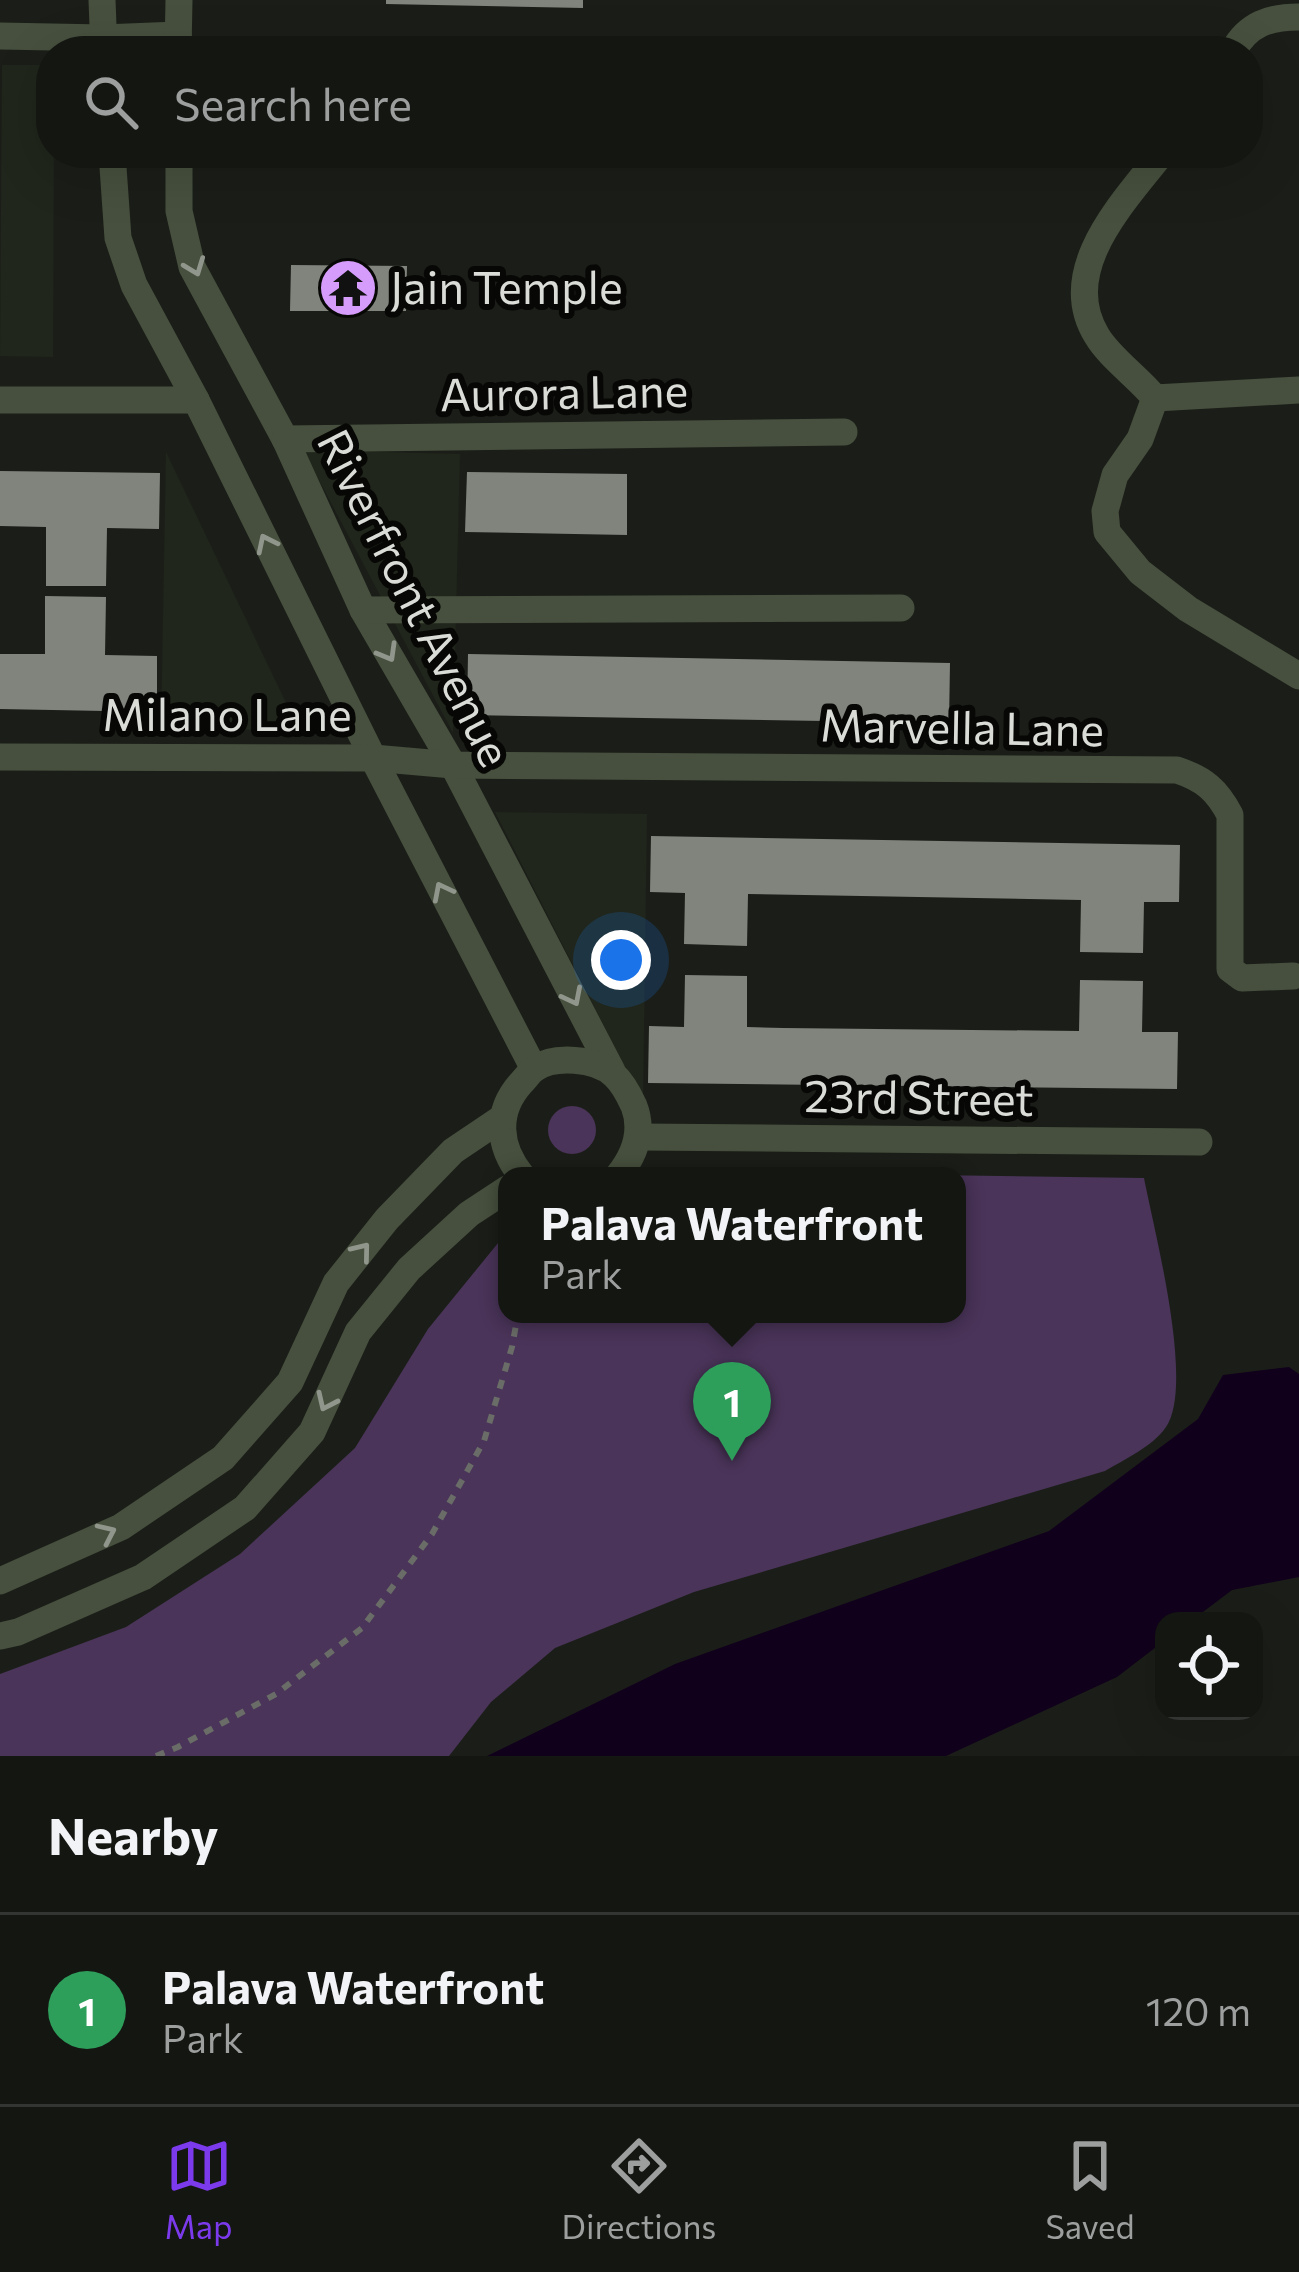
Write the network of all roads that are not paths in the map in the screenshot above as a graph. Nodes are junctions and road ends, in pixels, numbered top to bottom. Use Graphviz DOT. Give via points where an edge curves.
graph roads {
  1 [pos="102,0"];
  2 [pos="179,0"];
  3 [pos="1299,17"];
  4 [pos="0,36"];
  5 [pos="104,36"];
  6 [pos="178,36"];
  7 [pos="1242,36"];
  8 [pos="36,39"];
  9 [pos="113,168"];
  10 [pos="179,168"];
  11 [pos="1150,168"];
  12 [pos="1299,390"];
  13 [pos="1154,398"];
  14 [pos="0,400"];
  15 [pos="196,400"];
  16 [pos="844,432"];
  17 [pos="285,439"];
  18 [pos="901,608"];
  19 [pos="363,610"];
  20 [pos="1299,676"];
  21 [pos="0,757"];
  22 [pos="373,758"];
  23 [pos="453,764"];
  24 [pos="1293,976"];
  25 [pos="534,1070"];
  26 [pos="611,1071"];
  27 [pos="502,1118"];
  28 [pos="638,1137"];
  29 [pos="1198,1142"];
  30 [pos="515,1167"];
  31 [pos="625,1167"];
  32 [pos="498,1195"];
  33 [pos="74,1578"];
  34 [pos="0,1581"];
  35 [pos="0,1636"];
  1 -- 5 [label="street"];
  2 -- 6 [label="street"];
  3 -- 7 [label="street" via="1258,22"];
  4 -- 8 [label="street"];
  9 -- 15 [label="street" via="118,238 134,285"];
  10 -- 17 [label="street, Riverfront Avenue, one-way" via="192,267"];
  11 -- 13 [label="street" via="1087,265 1084,309 1098,338"];
  12 -- 13 [label="street"];
  13 -- 20 [label="street" via="1115,476 1107,532 1140,572 1188,609"];
  14 -- 15 [label="street"];
  22 -- 15 [label="street, one-way"];
  16 -- 17 [label="street, Aurora Lane"];
  17 -- 19 [label="street, Riverfront Avenue"];
  18 -- 19 [label="street"];
  19 -- 23 [label="street, Riverfront Avenue, one-way"];
  21 -- 22 [label="street, Milano Lane"];
  22 -- 23 [label="street, Milano Lane"];
  25 -- 22 [label="street, one-way"];
  23 -- 24 [label="street, Marvella Lane" via="1178,770 1202,778 1229,815 1231,969 1242,978"];
  23 -- 26 [label="street, Riverfront Avenue, one-way"];
  25 -- 26 [label="street" via="568,1060"];
  25 -- 27 [label="street" via="510,1095"];
  26 -- 28 [label="street, Riverfront Avenue" via="637,1113"];
  27 -- 30 [label="street"];
  33 -- 27 [label="street, one-way" via="121,1527 223,1458 290,1382 336,1283 387,1220 454,1151"];
  28 -- 29 [label="street, 23rd Street"];
  28 -- 31 [label="street"];
  32 -- 33 [label="street, one-way" via="409,1269 358,1333 312,1432 245,1508 143,1577"];
  33 -- 34 [label="street"];
  33 -- 35 [label="street" via="18,1633"];
}
